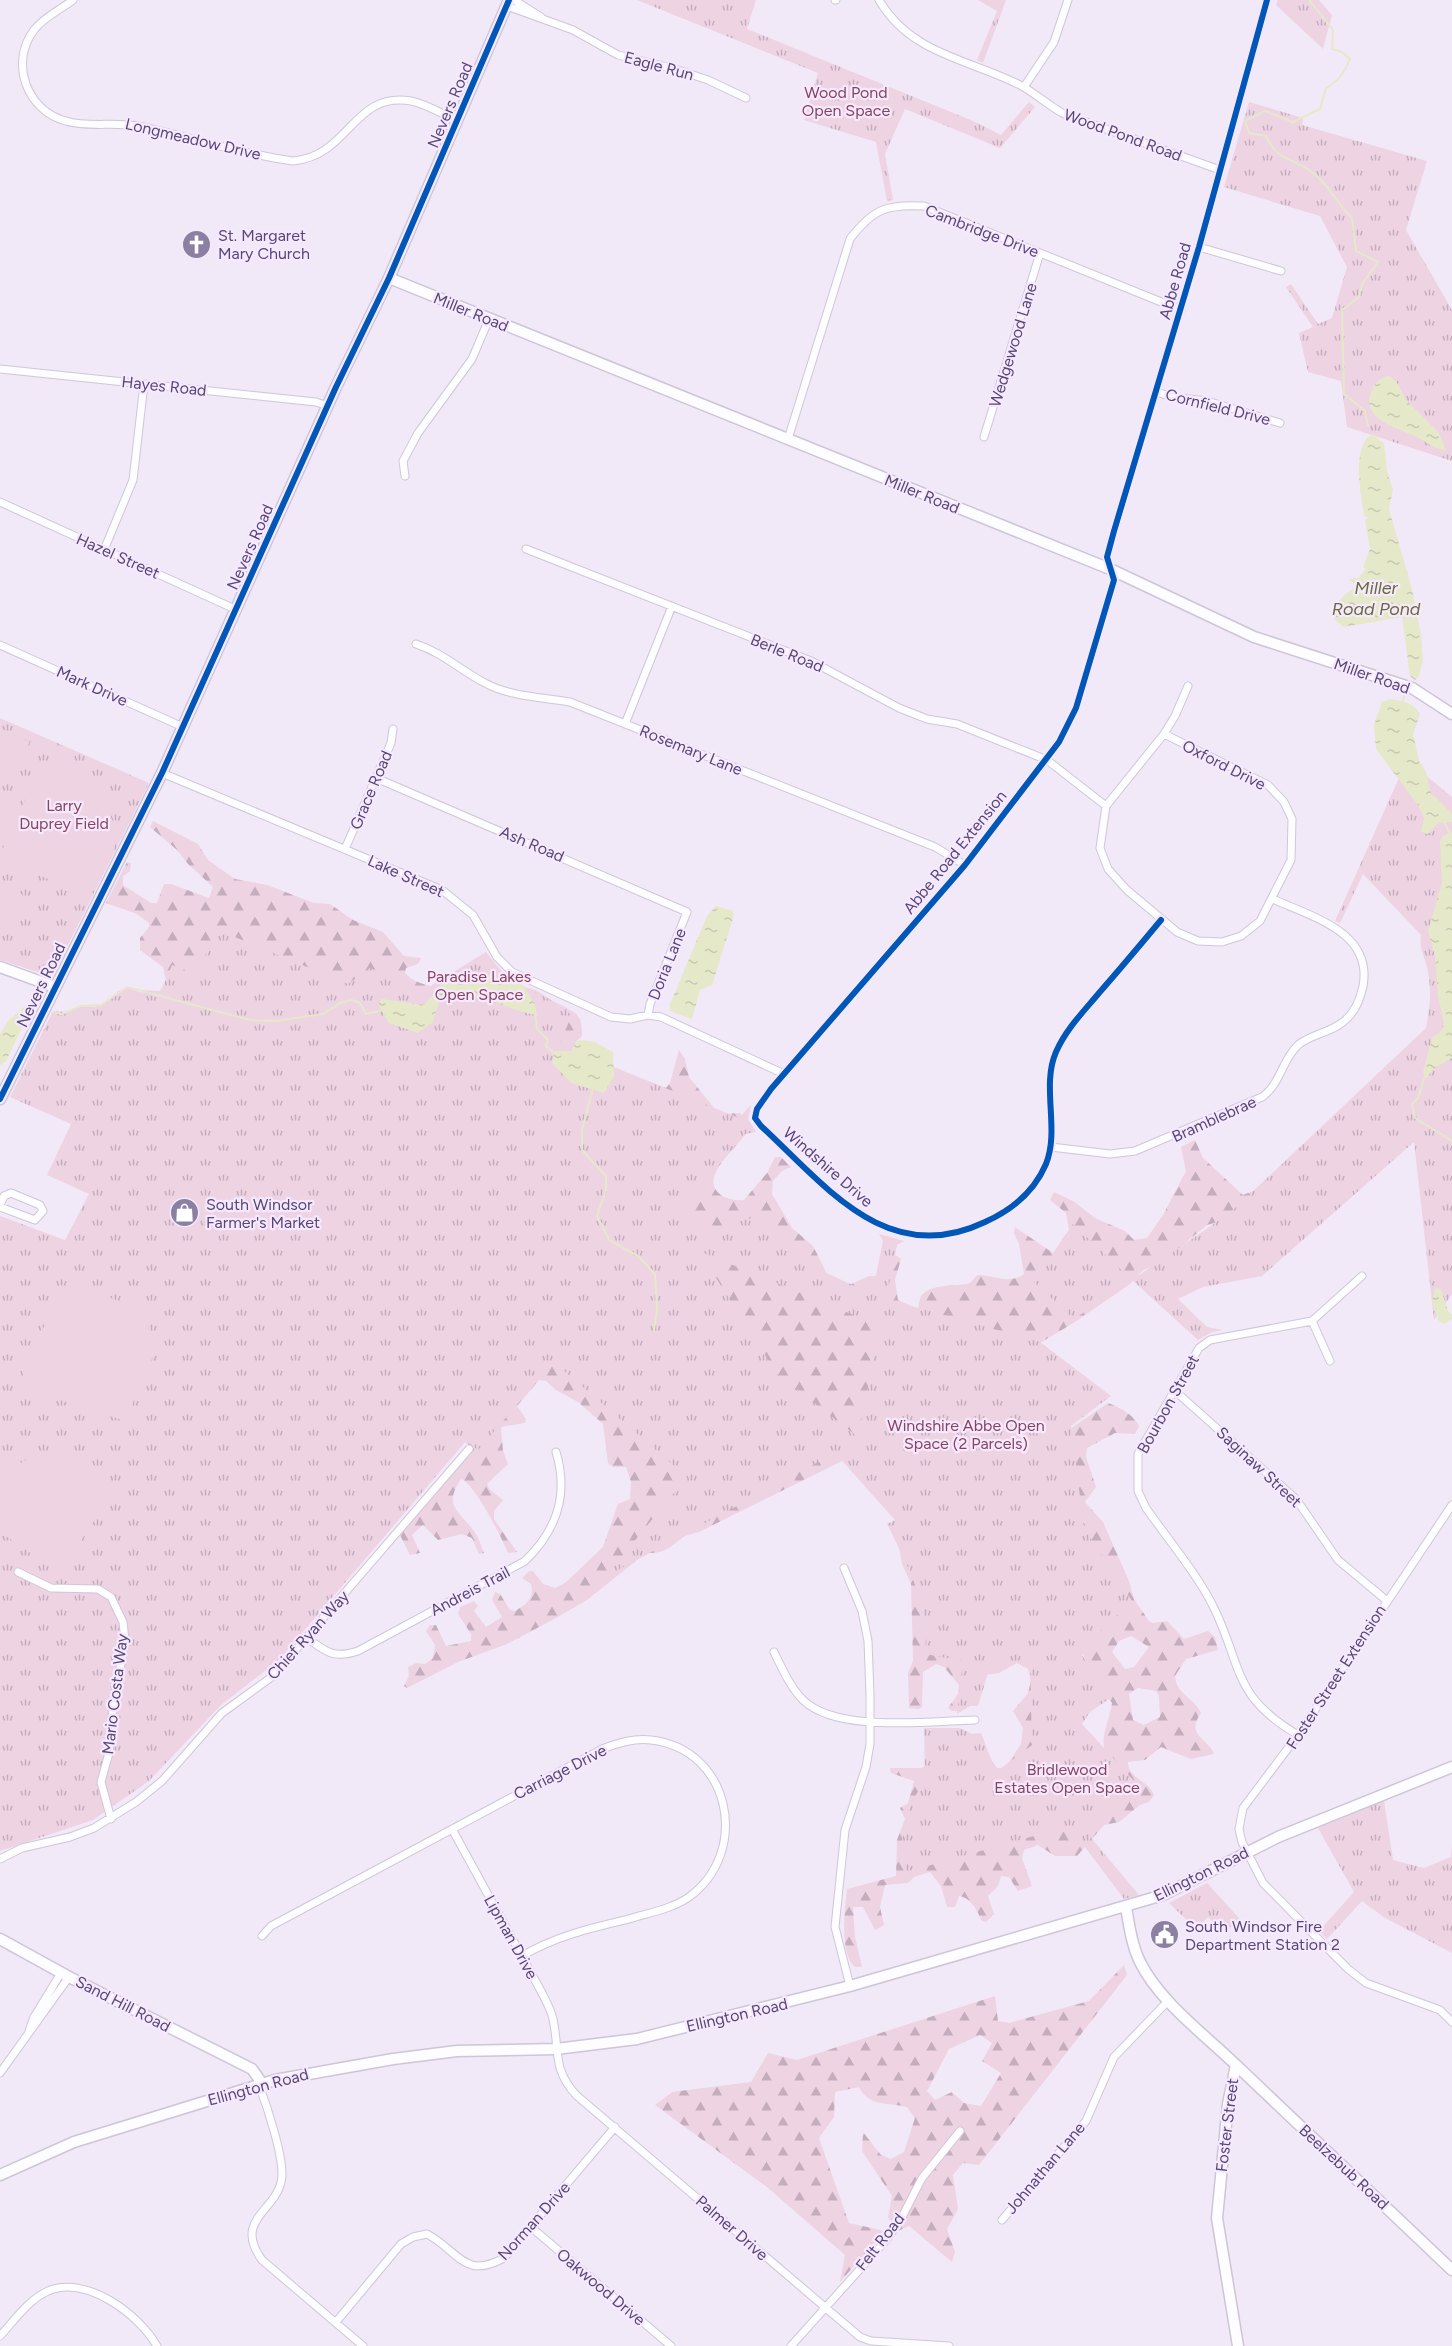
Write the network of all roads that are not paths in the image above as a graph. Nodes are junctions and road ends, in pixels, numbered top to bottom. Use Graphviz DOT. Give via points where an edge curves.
graph roads {
  1 [pos="73,0"];
  2 [pos="879,0"];
  3 [pos="1068,0"];
  4 [pos="1267,0"];
  5 [pos="510,2"];
  6 [pos="1024,87"];
  7 [pos="746,98"];
  8 [pos="458,121"];
  9 [pos="1220,170"];
  10 [pos="1199,247"];
  11 [pos="1040,253"];
  12 [pos="1281,271"];
  13 [pos="389,278"];
  14 [pos="1181,310"];
  15 [pos="489,319"];
  16 [pos="0,369"];
  17 [pos="144,384"];
  18 [pos="1157,392"];
  19 [pos="328,406"];
  20 [pos="1280,423"];
  21 [pos="984,437"];
  22 [pos="788,439"];
  23 [pos="405,476"];
  24 [pos="0,502"];
  25 [pos="526,549"];
  26 [pos="104,550"];
  27 [pos="1110,569"];
  28 [pos="672,606"];
  29 [pos="237,610"];
  30 [pos="416,644"];
  31 [pos="0,645"];
  32 [pos="1188,686"];
  33 [pos="1452,714"];
  34 [pos="625,724"];
  35 [pos="183,727"];
  36 [pos="393,729"];
  37 [pos="1164,734"];
  38 [pos="1047,760"];
  39 [pos="162,773"];
  40 [pos="376,778"];
  41 [pos="1106,806"];
  42 [pos="345,849"];
  43 [pos="965,865"];
  44 [pos="1273,899"];
  45 [pos="687,912"];
  46 [pos="1161,920"];
  47 [pos="0,967"];
  48 [pos="55,987"];
  49 [pos="648,1015"];
  50 [pos="784,1074"];
  51 [pos="0,1099"];
  52 [pos="755,1118"];
  53 [pos="1051,1147"];
  54 [pos="0,1206"];
  55 [pos="1362,1276"];
  56 [pos="1312,1321"];
  57 [pos="1330,1360"];
  58 [pos="1174,1390"];
  59 [pos="469,1449"];
  60 [pos="556,1452"];
  61 [pos="1452,1505"];
  62 [pos="844,1568"];
  63 [pos="18,1572"];
  64 [pos="1386,1600"];
  65 [pos="307,1638"];
  66 [pos="774,1652"];
  67 [pos="975,1720"];
  68 [pos="871,1722"];
  69 [pos="1298,1735"];
  70 [pos="1452,1767"];
  71 [pos="111,1819"];
  72 [pos="452,1829"];
  73 [pos="1246,1853"];
  74 [pos="0,1859"];
  75 [pos="1125,1907"];
  76 [pos="262,1935"];
  77 [pos="0,1939"];
  78 [pos="522,1956"];
  79 [pos="65,1975"];
  80 [pos="850,1986"];
  81 [pos="1169,2000"];
  82 [pos="1452,2022"];
  83 [pos="556,2049"];
  84 [pos="1236,2065"];
  85 [pos="0,2073"];
  86 [pos="259,2085"];
  87 [pos="615,2127"];
  88 [pos="960,2131"];
  89 [pos="0,2175"];
  90 [pos="1002,2220"];
  91 [pos="532,2228"];
  92 [pos="1452,2270"];
  93 [pos="825,2307"];
  94 [pos="336,2322"];
  95 [pos="0,2336"];
  96 [pos="902,2345"];
  97 [pos="157,2346"];
  98 [pos="363,2346"];
  99 [pos="671,2346"];
  100 [pos="791,2346"];
  101 [pos="949,2346"];
  102 [pos="1238,2346"];
  1 -- 8 [label="street, Longmeadow Drive" via="33,31 25,48 23,69 33,99 48,113 69,122 126,123 293,161 315,158 325,152 367,111 387,102 422,104"];
  2 -- 6 [label="street, Wood Pond Road" via="905,33 923,45"];
  3 -- 6 [label="street" via="1054,42"];
  4 -- 9 [label="street, Abbe Road"];
  5 -- 7 [label="street, Eagle Run" via="528,15 541,16 573,30 618,55 675,69"];
  5 -- 8 [label="street, Nevers Road"];
  6 -- 9 [label="street, Wood Pond Road" via="1064,114"];
  8 -- 13 [label="street, Nevers Road"];
  9 -- 10 [label="street, Abbe Road"];
  10 -- 12 [label="street"];
  10 -- 14 [label="street, Abbe Road"];
  11 -- 14 [label="street, Cambridge Drive"];
  11 -- 21 [label="street, Wedgewood Lane"];
  11 -- 22 [label="street, Cambridge Drive" via="924,206 896,206 872,214 850,239"];
  13 -- 15 [label="street, Miller Road"];
  13 -- 19 [label="street, Nevers Road"];
  14 -- 18 [label="street, Abbe Road"];
  15 -- 22 [label="street, Miller Road"];
  15 -- 23 [label="street" via="472,359 418,432 403,461"];
  16 -- 17 [label="street, Hayes Road"];
  17 -- 19 [label="street, Hayes Road"];
  17 -- 26 [label="street" via="133,480"];
  18 -- 20 [label="street, Cornfield Drive" via="1208,401"];
  18 -- 27 [label="street, Abbe Road" via="1107,557"];
  19 -- 29 [label="street, Nevers Road"];
  22 -- 27 [label="street, Miller Road"];
  24 -- 26 [label="street, Hazel Street"];
  25 -- 28 [label="street, Berle Road"];
  26 -- 29 [label="street, Hazel Street"];
  27 -- 33 [label="street, Miller Road" via="1254,637 1412,688"];
  27 -- 38 [label="street, Abbe Road Extension" via="1114,580 1076,708"];
  28 -- 34 [label="street"];
  28 -- 38 [label="street, Berle Road" via="810,661 900,708 957,724"];
  29 -- 35 [label="street, Nevers Road"];
  30 -- 34 [label="street, Rosemary Lane" via="435,650 485,683 523,696 570,702"];
  31 -- 35 [label="street, Mark Drive"];
  32 -- 37 [label="street"];
  34 -- 43 [label="street, Rosemary Lane" via="935,847"];
  35 -- 39 [label="street, Nevers Road"];
  36 -- 40 [label="street, Grace Road"];
  37 -- 41 [label="street, Oxford Drive"];
  37 -- 44 [label="street, Oxford Drive" via="1268,785 1284,802 1292,819 1291,860"];
  38 -- 41 [label="street"];
  38 -- 43 [label="street, Abbe Road Extension"];
  39 -- 42 [label="street, Lake Street"];
  39 -- 48 [label="street, Nevers Road"];
  40 -- 42 [label="street, Grace Road"];
  40 -- 45 [label="street, Ash Road"];
  41 -- 46 [label="street, Oxford Drive" via="1100,848 1108,869"];
  42 -- 49 [label="street, Lake Street" via="442,890 459,902 473,915 498,957 512,972 611,1017 630,1019"];
  43 -- 50 [label="street, Abbe Road Extension"];
  44 -- 46 [label="street, Oxford Drive" via="1260,921 1241,936 1222,942 1198,941"];
  44 -- 53 [label="street, Bramblebrae" via="1336,928 1355,946 1363,958 1365,975 1355,1010 1342,1023 1298,1045 1272,1091 1262,1097 1135,1151 1110,1154"];
  45 -- 49 [label="street, Doria Lane"];
  46 -- 53 [label="street, Windshire Drive" via="1069,1029 1055,1053"];
  47 -- 48 [label="street"];
  48 -- 51 [label="street, Nevers Road"];
  49 -- 50 [label="street, Lake Street" via="661,1017"];
  50 -- 52 [label="street, Abbe Road Extension" via="757,1109"];
  52 -- 53 [label="street, Windshire Drive" via="859,1215 878,1226 916,1235 955,1233 1006,1211 1040,1177"];
  54 -- 54 [label="street" via="35,1220 43,1209 11,1193 4,1196"];
  55 -- 56 [label="street"];
  56 -- 57 [label="street"];
  56 -- 58 [label="street, Bourbon Street" via="1210,1340 1199,1348"];
  58 -- 64 [label="street, Saginaw Street" via="1296,1499 1338,1560"];
  58 -- 69 [label="street, Bourbon Street" via="1138,1454 1138,1491 1213,1606 1240,1681 1262,1709"];
  59 -- 65 [label="street, Chief Ryan Way"];
  60 -- 65 [label="street, Andreis Trail" via="562,1471 561,1505 554,1526 525,1561 358,1651 343,1656 326,1652"];
  61 -- 64 [label="street, Foster Street Extension"];
  62 -- 68 [label="street" via="862,1611 868,1641"];
  63 -- 71 [label="street, Mario Costa Way" via="51,1588 98,1589 111,1598 123,1622 125,1640 109,1753 101,1782"];
  64 -- 69 [label="street, Foster Street Extension"];
  65 -- 71 [label="street, Chief Ryan Way" via="273,1676 222,1713 162,1781"];
  66 -- 68 [label="street" via="803,1700 822,1714"];
  67 -- 68 [label="street"];
  68 -- 80 [label="street" via="866,1767 843,1839 835,1927"];
  69 -- 73 [label="street, Foster Street Extension" via="1243,1808 1239,1829"];
  70 -- 73 [label="street, Ellington Road"];
  71 -- 74 [label="street, Chief Ryan Way" via="70,1837 22,1848"];
  72 -- 76 [label="street, Carriage Drive"];
  72 -- 78 [label="street, Lipman Drive"];
  72 -- 78 [label="street, Carriage Drive" via="624,1741 651,1740 676,1748 701,1764 716,1784 727,1830 723,1853 710,1878 688,1898 660,1910 564,1936"];
  73 -- 75 [label="street, Ellington Road" via="1163,1895"];
  73 -- 82 [label="street, Foster Street Extension" via="1278,1901 1366,1983 1440,2010"];
  75 -- 80 [label="street, Ellington Road"];
  75 -- 81 [label="street, Foster Street" via="1139,1961"];
  77 -- 79 [label="street, Sand Hill Road"];
  78 -- 83 [label="street, Lipman Drive" via="553,2019"];
  79 -- 85 [label="street" via="33,2017 29,2031"];
  79 -- 86 [label="street, Sand Hill Road" via="247,2068"];
  80 -- 83 [label="street, Ellington Road" via="637,2039"];
  81 -- 84 [label="street, Foster Street"];
  81 -- 90 [label="street, Johnathan Lane" via="1114,2057 1086,2121"];
  83 -- 86 [label="street, Ellington Road" via="457,2051"];
  83 -- 87 [label="street, Palmer Drive" via="557,2067 564,2083"];
  84 -- 92 [label="street, Beelzebub Road"];
  84 -- 102 [label="street, Foster Street" via="1228,2104 1217,2218"];
  86 -- 89 [label="street, Ellington Road" via="74,2142"];
  86 -- 94 [label="street" via="282,2173 278,2191 255,2222 253,2248"];
  87 -- 91 [label="street, Norman Drive"];
  87 -- 93 [label="street, Palmer Drive"];
  88 -- 93 [label="street, Felt Road" via="918,2184 887,2239"];
  91 -- 94 [label="street, Norman Drive" via="504,2258 488,2267 472,2266 427,2234 413,2237 401,2244"];
  91 -- 99 [label="street, Oakwood Drive"];
  93 -- 96 [label="street, Palmer Drive" via="860,2337"];
  93 -- 100 [label="street, Felt Road"];
  94 -- 98 [label="street"];
  95 -- 97 [label="street" via="30,2304 48,2291 67,2287 91,2290 110,2300"];
  96 -- 101 [label="street, Palmer Drive"];
}
